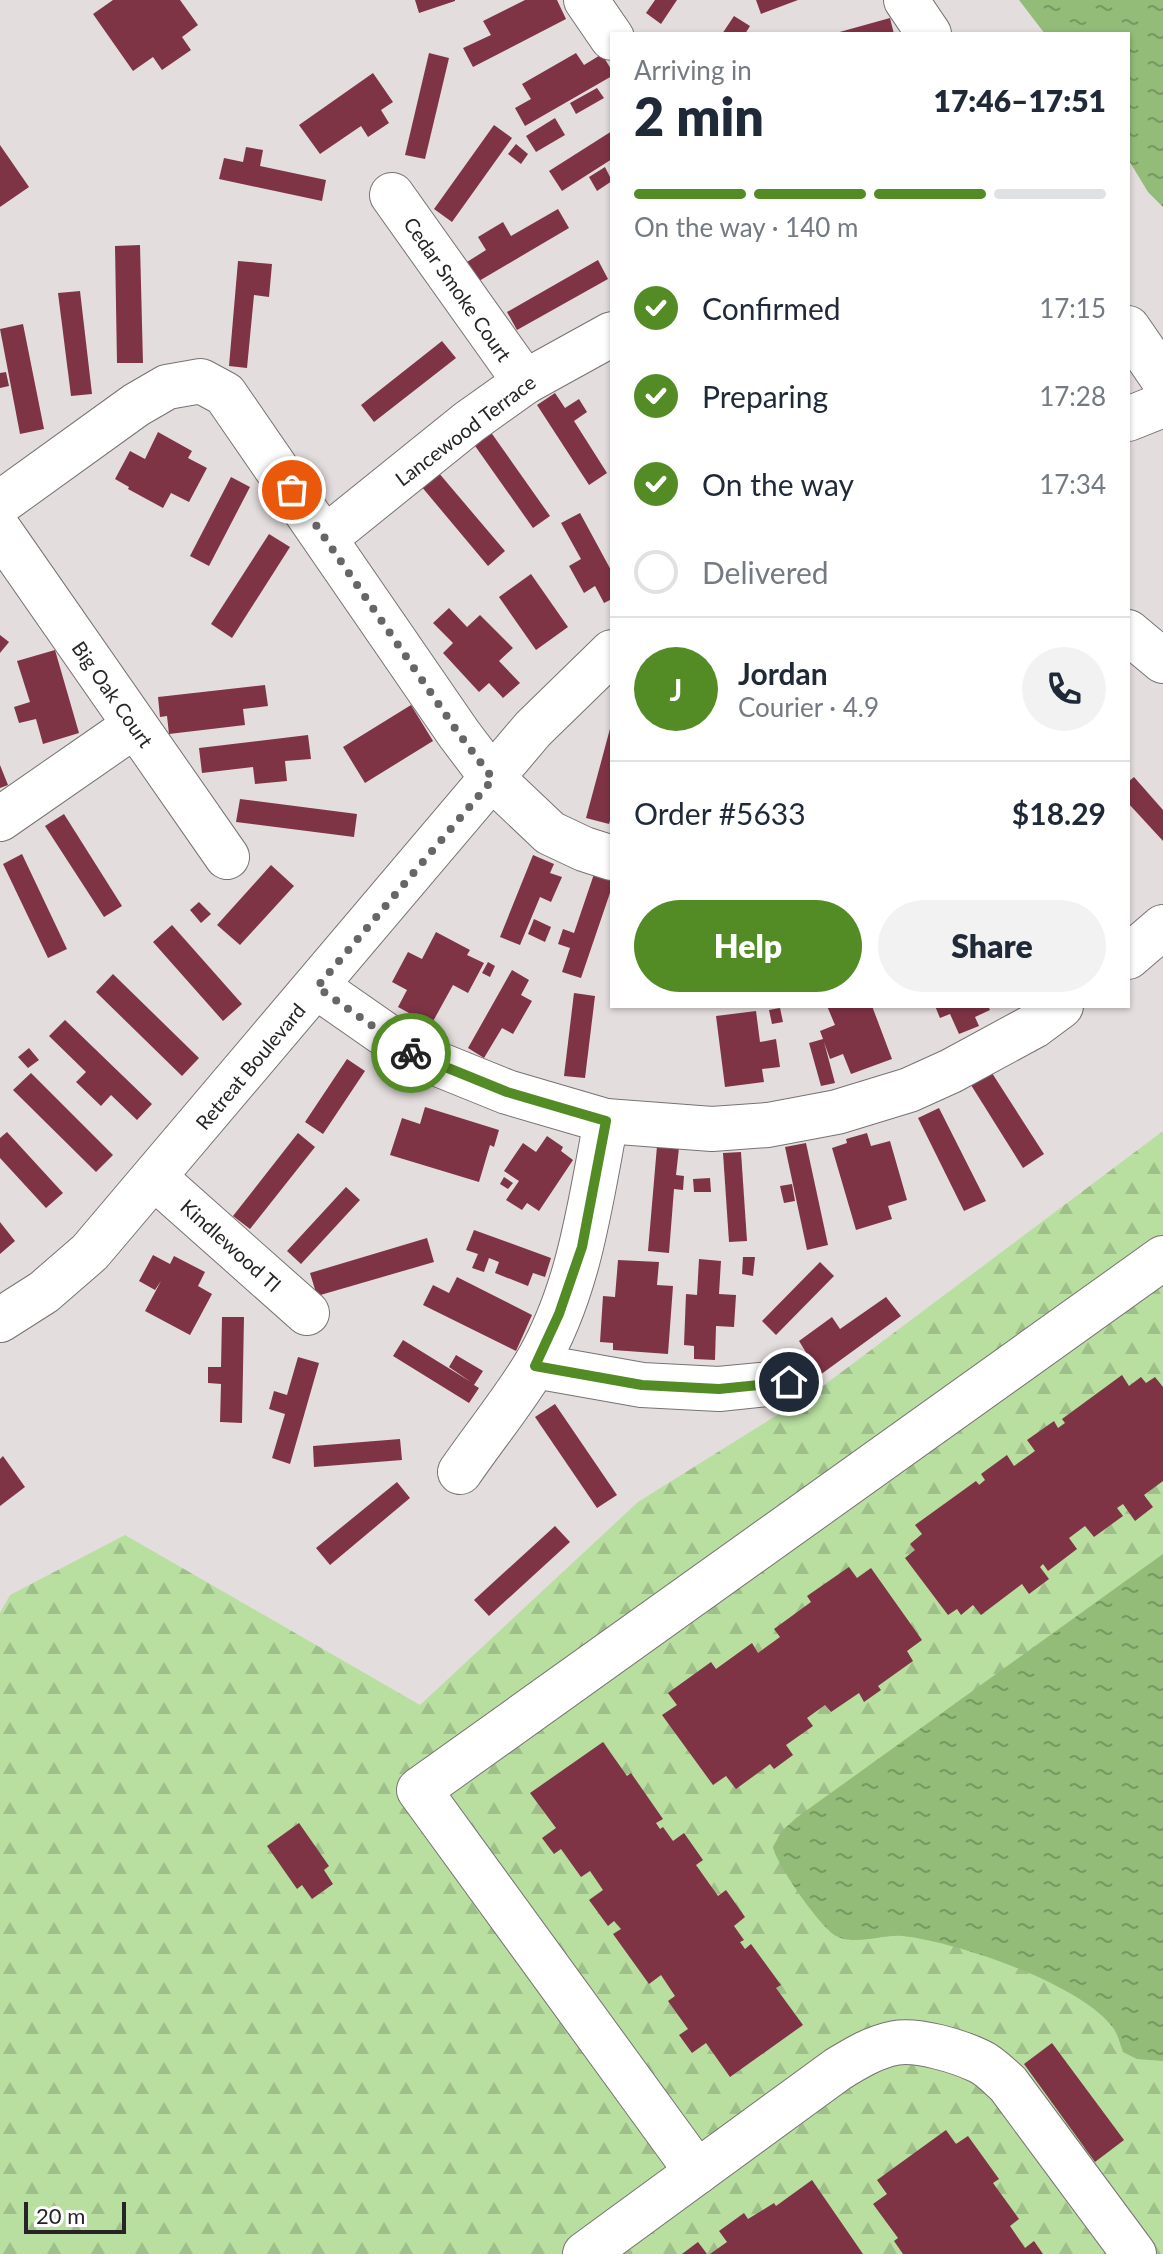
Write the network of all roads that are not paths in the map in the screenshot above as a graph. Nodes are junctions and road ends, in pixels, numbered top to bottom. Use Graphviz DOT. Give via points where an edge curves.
graph roads {
  1 [pos="586,0"];
  2 [pos="906,0"];
  3 [pos="928,32"];
  4 [pos="610,35"];
  5 [pos="392,195"];
  6 [pos="1130,331"];
  7 [pos="610,335"];
  8 [pos="1163,379"];
  9 [pos="525,382"];
  10 [pos="1163,405"];
  11 [pos="1130,418"];
  12 [pos="0,503"];
  13 [pos="0,531"];
  14 [pos="325,538"];
  15 [pos="1130,634"];
  16 [pos="610,654"];
  17 [pos="1163,661"];
  18 [pos="134,726"];
  19 [pos="493,779"];
  20 [pos="0,819"];
  21 [pos="227,857"];
  22 [pos="610,857"];
  23 [pos="1163,927"];
  24 [pos="1130,955"];
  25 [pos="317,987"];
  26 [pos="1058,1008"];
  27 [pos="606,1121"];
  28 [pos="155,1178"];
  29 [pos="1163,1258"];
  30 [pos="307,1313"];
  31 [pos="0,1320"];
  32 [pos="535,1366"];
  33 [pos="789,1382"];
  34 [pos="460,1472"];
  35 [pos="697,2172"];
  36 [pos="585,2254"];
  37 [pos="1134,2254"];
  1 -- 4 [label="street"];
  2 -- 3 [label="street"];
  5 -- 9 [label="street, Cedar Smoke Court"];
  6 -- 8 [label="street"];
  7 -- 9 [label="street, Lancewood Terrace"];
  9 -- 14 [label="street, Lancewood Terrace"];
  10 -- 11 [label="street"];
  12 -- 14 [label="street" via="136,405 167,387 201,381 225,394"];
  13 -- 18 [label="street, Big Oak Court"];
  14 -- 19 [label="street"];
  15 -- 17 [label="street"];
  16 -- 19 [label="street, Retreat Boulevard" via="533,729"];
  18 -- 20 [label="street"];
  18 -- 21 [label="street, Big Oak Court"];
  19 -- 22 [label="street" via="550,833"];
  19 -- 25 [label="street, Retreat Boulevard"];
  23 -- 24 [label="street"];
  25 -- 27 [label="street" via="413,1054 507,1092"];
  25 -- 28 [label="street, Retreat Boulevard"];
  26 -- 27 [label="street" via="951,1071 837,1112 712,1129"];
  27 -- 32 [label="street" via="582,1247"];
  28 -- 30 [label="street, Kindlewood Tl"];
  28 -- 31 [label="street, Retreat Boulevard" via="90,1252 44,1292"];
  29 -- 35 [label="street" via="419,1790"];
  32 -- 33 [label="street" via="657,1386 719,1389"];
  32 -- 34 [label="street"];
  35 -- 36 [label="street"];
  35 -- 37 [label="street" via="866,2052 896,2043 927,2045 981,2062 1008,2084"];
}
